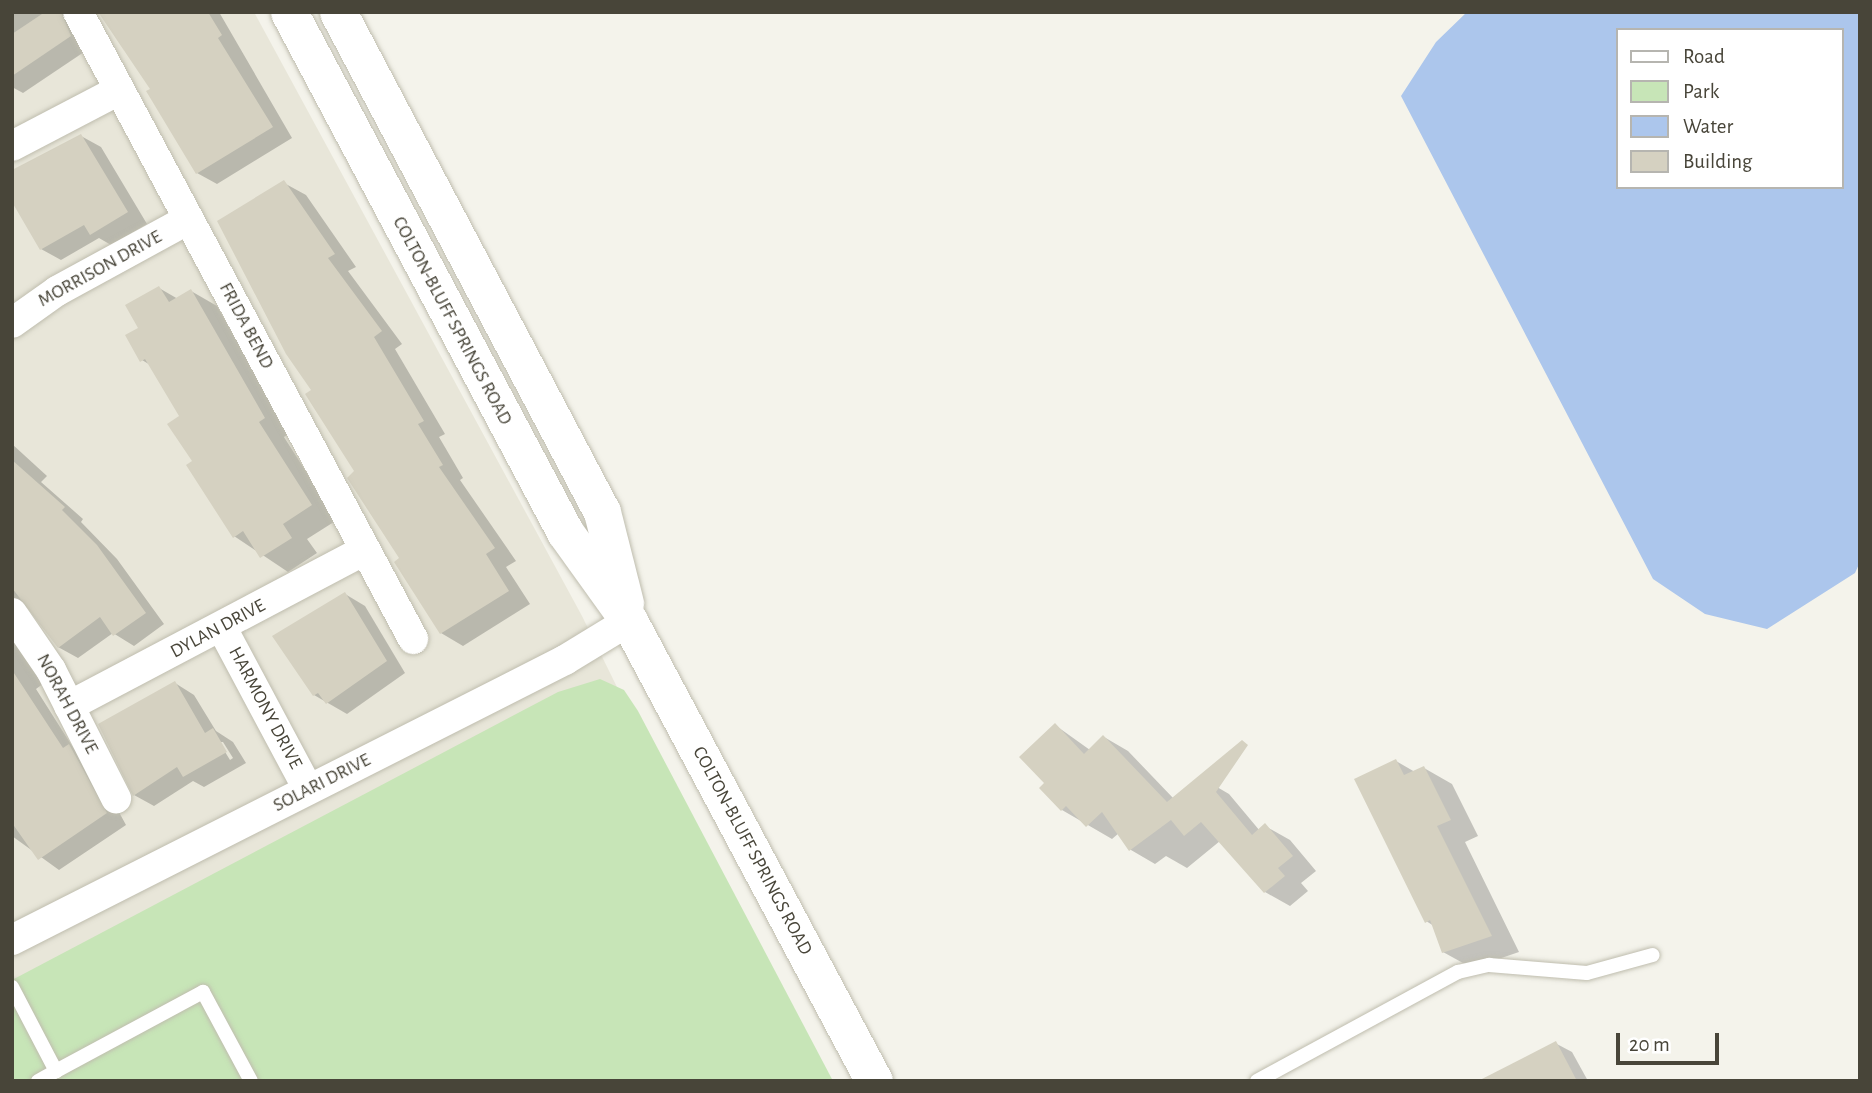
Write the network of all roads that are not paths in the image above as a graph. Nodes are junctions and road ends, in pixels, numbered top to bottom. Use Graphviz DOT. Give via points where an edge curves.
graph roads {
  1 [pos="78,12"];
  2 [pos="289,12"];
  3 [pos="338,12"];
  4 [pos="117,91"];
  5 [pos="12,146"];
  6 [pos="189,219"];
  7 [pos="12,323"];
  8 [pos="365,550"];
  9 [pos="12,613"];
  10 [pos="629,621"];
  11 [pos="222,628"];
  12 [pos="413,639"];
  13 [pos="69,706"];
  14 [pos="308,789"];
  15 [pos="117,798"];
  16 [pos="12,940"];
  17 [pos="1653,955"];
  18 [pos="12,987"];
  19 [pos="55,1071"];
  20 [pos="38,1081"];
  21 [pos="251,1081"];
  22 [pos="874,1081"];
  23 [pos="1257,1081"];
  1 -- 4 [label="street, FRIDA BEND"];
  2 -- 10 [label="street, COLTON-BLUFF SPRINGS ROAD" via="565,533"];
  3 -- 10 [label="street, COLTON-BLUFF SPRINGS ROAD" via="602,512"];
  4 -- 5 [label="street"];
  4 -- 6 [label="street, FRIDA BEND"];
  6 -- 7 [label="street, MORRISON DRIVE" via="57,291"];
  6 -- 8 [label="street, FRIDA BEND"];
  8 -- 11 [label="street, DYLAN DRIVE"];
  8 -- 12 [label="street, FRIDA BEND"];
  9 -- 13 [label="street, NORAH DRIVE"];
  10 -- 14 [label="street, SOLARI DRIVE" via="565,660"];
  10 -- 22 [label="street, COLTON-BLUFF SPRINGS ROAD"];
  11 -- 13 [label="street, DYLAN DRIVE"];
  11 -- 14 [label="street, HARMONY DRIVE"];
  13 -- 15 [label="street, NORAH DRIVE"];
  14 -- 16 [label="street, SOLARI DRIVE"];
  17 -- 23 [label="lane" via="1587,973 1489,965 1458,972"];
  18 -- 19 [label="lane"];
  19 -- 20 [label="lane"];
  19 -- 21 [label="lane" via="203,992"];
}
